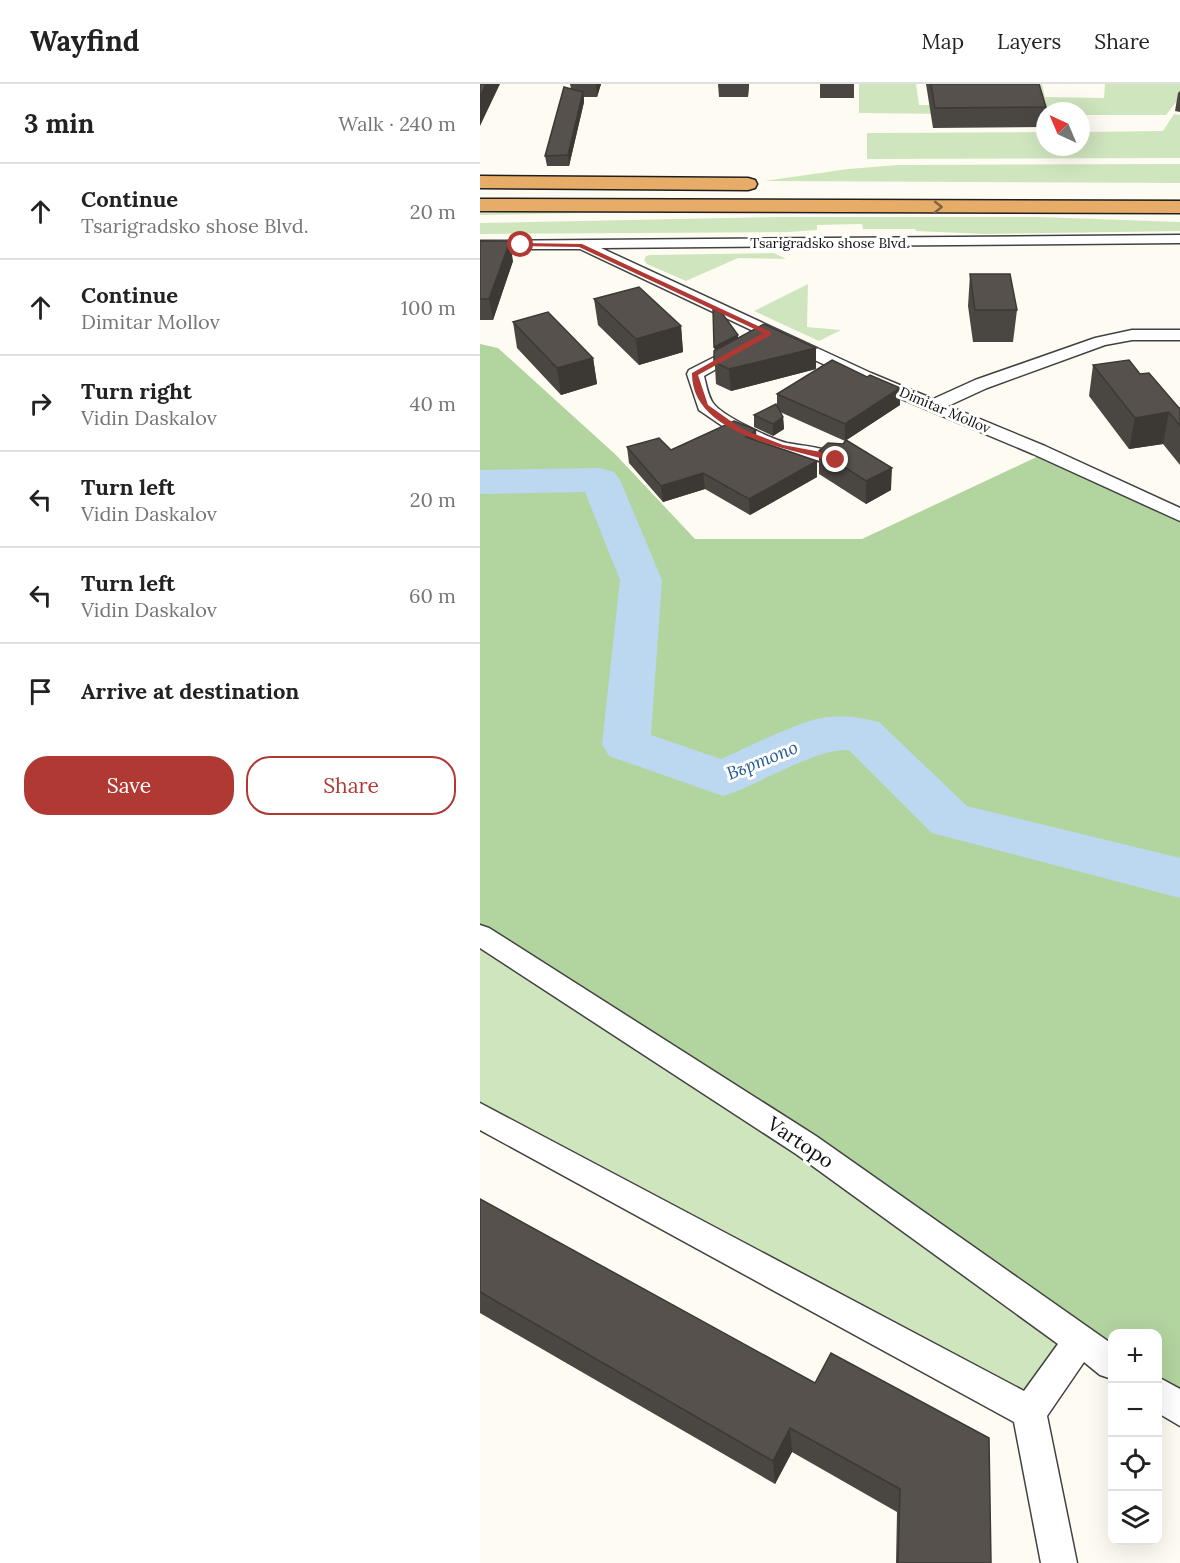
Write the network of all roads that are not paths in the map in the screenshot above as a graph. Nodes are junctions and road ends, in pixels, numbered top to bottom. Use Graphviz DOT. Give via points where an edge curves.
graph roads {
  1 [pos="480,182"];
  2 [pos="771,185"];
  3 [pos="817,187"];
  4 [pos="480,192"];
  5 [pos="875,192"];
  6 [pos="1180,192"];
  7 [pos="480,206"];
  8 [pos="1033,206"];
  9 [pos="858,207"];
  10 [pos="1180,207"];
  11 [pos="1180,217"];
  12 [pos="480,219"];
  13 [pos="1180,239"];
  14 [pos="480,245"];
  15 [pos="580,245"];
  16 [pos="768,333"];
  17 [pos="1180,334"];
  18 [pos="935,405"];
  19 [pos="836,460"];
  20 [pos="1180,514"];
  21 [pos="480,935"];
  22 [pos="480,1116"];
  23 [pos="1080,1340"];
  24 [pos="1108,1360"];
  25 [pos="1162,1397"];
  26 [pos="1180,1409"];
  27 [pos="1029,1412"];
  28 [pos="1059,1563"];
  1 -- 2 [label="highway"];
  3 -- 5 [label="highway"];
  4 -- 5 [label="highway"];
  5 -- 6 [label="highway"];
  7 -- 9 [label="highway"];
  9 -- 8 [label="highway, one-way"];
  8 -- 10 [label="highway"];
  8 -- 11 [label="highway"];
  9 -- 12 [label="highway" via="723,215"];
  13 -- 15 [label="street, Tsarigradsko shose Blvd."];
  14 -- 15 [label="street, Tsarigradsko shose Blvd."];
  15 -- 16 [label="street, Dimitar Mollov"];
  16 -- 18 [label="street, Dimitar Mollov"];
  16 -- 19 [label="street" via="695,374 705,406 740,430 781,447"];
  17 -- 18 [label="street" via="1132,335 1101,341 981,384"];
  18 -- 20 [label="street, Dimitar Mollov"];
  21 -- 23 [label="street, Vartopo" via="806,1144"];
  22 -- 27 [label="street"];
  23 -- 24 [label="street, Vartopo"];
  23 -- 27 [label="street"];
  25 -- 26 [label="street"];
  27 -- 28 [label="street"];
}
